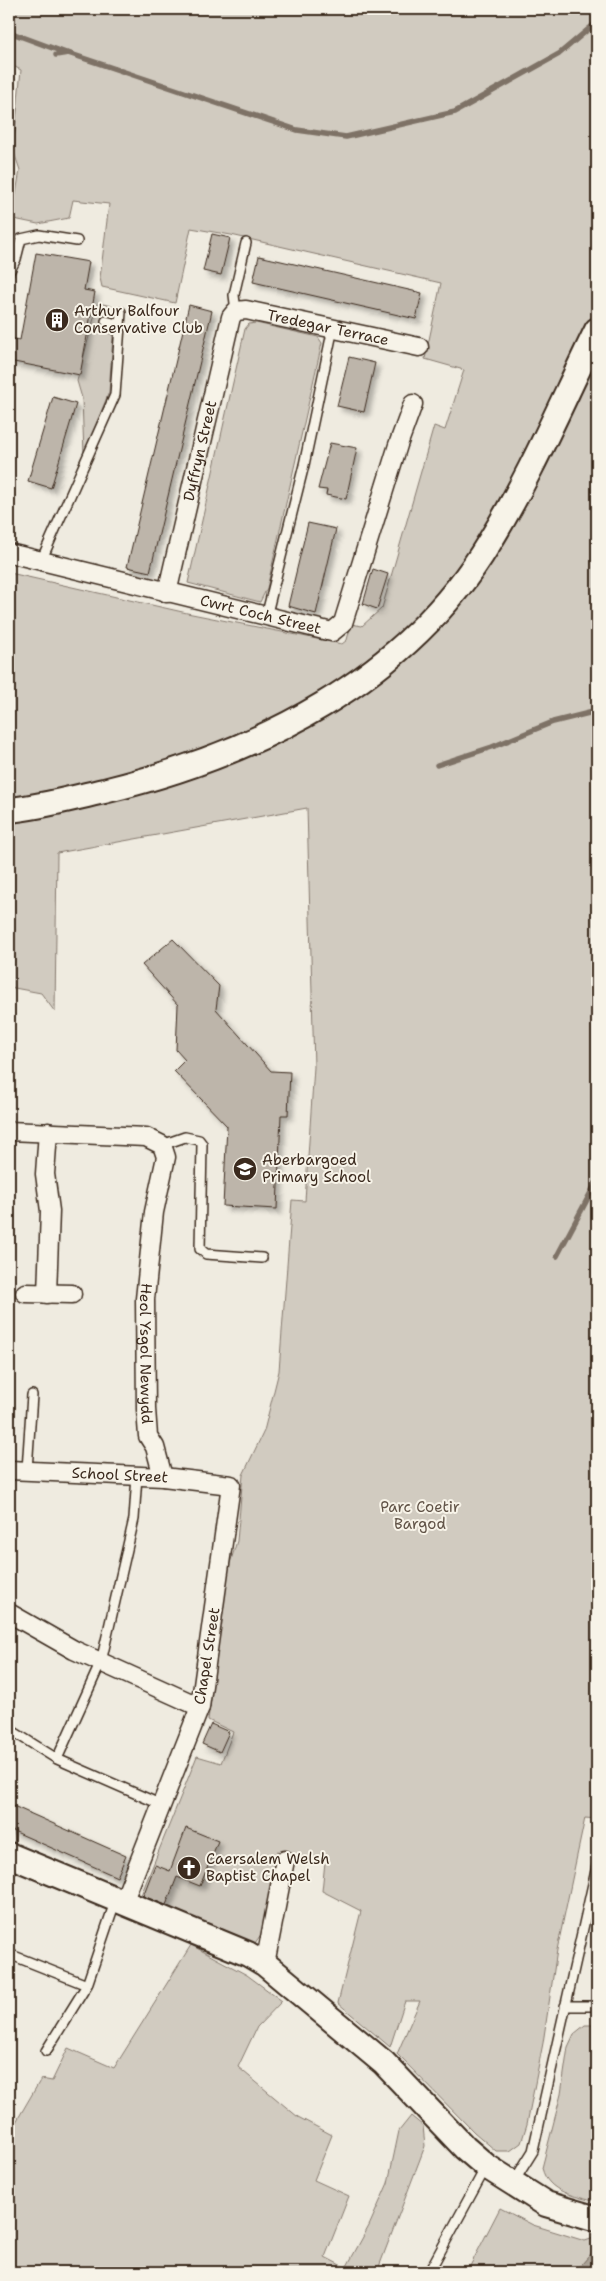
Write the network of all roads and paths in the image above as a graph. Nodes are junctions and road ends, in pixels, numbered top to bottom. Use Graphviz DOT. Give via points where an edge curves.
graph roads {
  1 [pos="9,80"];
  2 [pos="9,130"];
  3 [pos="77,241"];
  4 [pos="246,243"];
  5 [pos="9,272"];
  6 [pos="236,311"];
  7 [pos="121,312"];
  8 [pos="106,321"];
  9 [pos="120,326"];
  10 [pos="333,328"];
  11 [pos="597,330"];
  12 [pos="419,347"];
  13 [pos="413,404"];
  14 [pos="9,553"];
  15 [pos="41,561"];
  16 [pos="167,593"];
  17 [pos="266,617"];
  18 [pos="9,810"];
  19 [pos="9,1131"];
  20 [pos="48,1132"];
  21 [pos="162,1145"];
  22 [pos="262,1258"];
  23 [pos="25,1293"];
  24 [pos="47,1294"];
  25 [pos="72,1294"];
  26 [pos="32,1395"];
  27 [pos="9,1470"];
  28 [pos="27,1470"];
  29 [pos="137,1476"];
  30 [pos="163,1478"];
  31 [pos="231,1485"];
  32 [pos="9,1613"];
  33 [pos="101,1662"];
  34 [pos="200,1707"];
  35 [pos="9,1729"];
  36 [pos="57,1759"];
  37 [pos="162,1805"];
  38 [pos="9,1855"];
  39 [pos="285,1860"];
  40 [pos="597,1866"];
  41 [pos="120,1902"];
  42 [pos="9,1954"];
  43 [pos="264,1964"];
  44 [pos="87,1984"];
  45 [pos="565,2006"];
  46 [pos="597,2006"];
  47 [pos="46,2051"];
  48 [pos="486,2166"];
  49 [pos="512,2184"];
  50 [pos="597,2219"];
  51 [pos="429,2272"];
  1 -- 2 [label="lane"];
  3 -- 5 [label="lane" via="40,235 21,239"];
  4 -- 6 [label="lane" via="234,295"];
  6 -- 10 [label="street, Tredegar Terrace" via="246,310"];
  6 -- 16 [label="street, Dyffryn Street" via="231,317"];
  7 -- 9 [label="lane"];
  8 -- 9 [label="lane"];
  9 -- 15 [label="lane" via="116,395"];
  10 -- 12 [label="street, Tredegar Terrace"];
  10 -- 17 [label="lane" via="304,465"];
  11 -- 18 [label="street" via="489,544 459,587 426,623 357,684 331,702 254,742 195,765 123,786"];
  13 -- 17 [label="street, Cwrt Coch Street" via="343,623 332,632"];
  14 -- 15 [label="street, Cwrt Coch Street"];
  15 -- 16 [label="street, Cwrt Coch Street"];
  16 -- 17 [label="street, Cwrt Coch Street"];
  19 -- 20 [label="street"];
  20 -- 21 [label="street" via="146,1137"];
  20 -- 24 [label="street" via="45,1174 50,1211"];
  21 -- 22 [label="lane" via="186,1137 202,1144 200,1249 206,1254"];
  21 -- 30 [label="street, Heol Ysgol Newydd" via="166,1157 154,1212 145,1299 147,1427"];
  23 -- 24 [label="street"];
  24 -- 25 [label="street"];
  26 -- 28 [label="lane"];
  27 -- 28 [label="street, School Street"];
  28 -- 29 [label="street, School Street"];
  29 -- 30 [label="street, School Street"];
  29 -- 33 [label="lane" via="134,1519"];
  30 -- 31 [label="street, School Street"];
  31 -- 34 [label="street, Chapel Street"];
  32 -- 33 [label="street"];
  33 -- 34 [label="street"];
  33 -- 36 [label="lane"];
  34 -- 37 [label="street, Chapel Street"];
  35 -- 36 [label="lane"];
  36 -- 37 [label="lane"];
  37 -- 41 [label="street, Chapel Street" via="126,1895"];
  38 -- 41 [label="street"];
  39 -- 43 [label="street"];
  40 -- 45 [label="lane"];
  41 -- 43 [label="street" via="248,1954"];
  41 -- 44 [label="lane" via="113,1908"];
  42 -- 44 [label="lane"];
  43 -- 48 [label="street" via="384,2063"];
  44 -- 47 [label="lane"];
  45 -- 46 [label="lane"];
  45 -- 49 [label="lane" via="533,2151"];
  48 -- 49 [label="street"];
  48 -- 51 [label="lane"];
  49 -- 50 [label="street" via="546,2204"];
}
